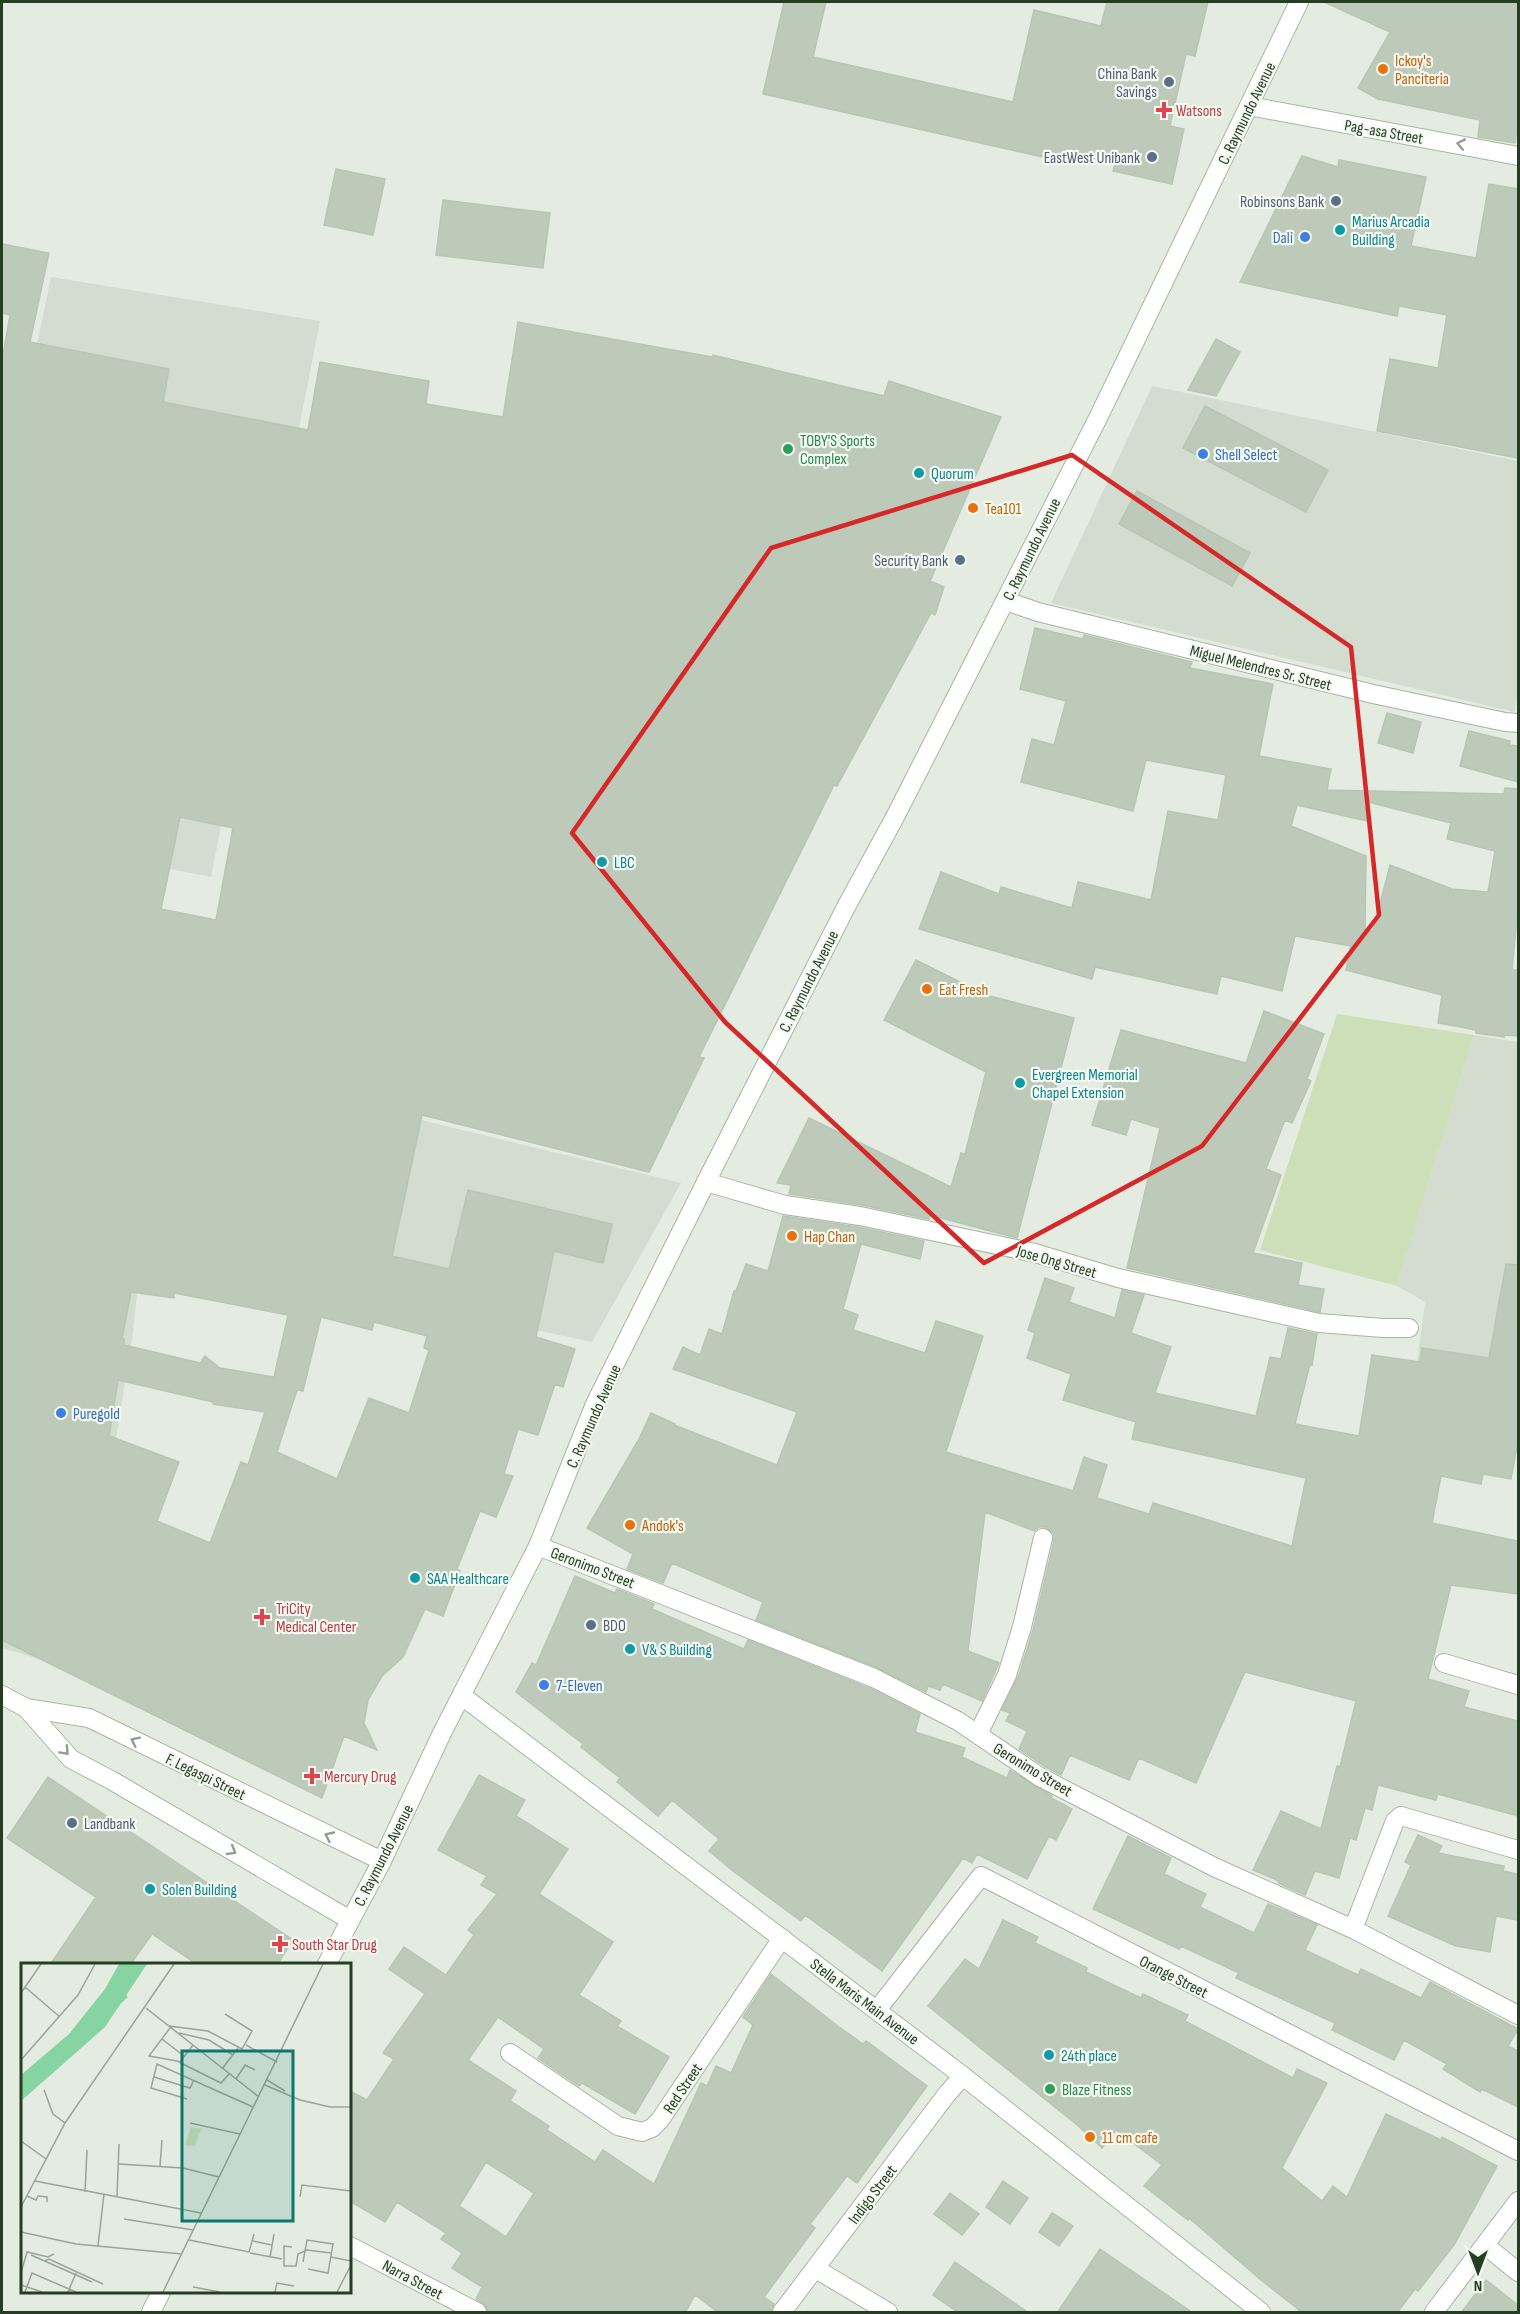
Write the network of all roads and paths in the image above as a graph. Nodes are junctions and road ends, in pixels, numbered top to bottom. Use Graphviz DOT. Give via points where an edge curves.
graph roads {
  1 [pos="1299,2"];
  2 [pos="1250,106"];
  3 [pos="1518,156"];
  4 [pos="1006,601"];
  5 [pos="1518,723"];
  6 [pos="706,1182"];
  7 [pos="1409,1328"];
  8 [pos="1043,1538"];
  9 [pos="538,1546"];
  10 [pos="1444,1664"];
  11 [pos="1518,1685"];
  12 [pos="2,1695"];
  13 [pos="462,1696"];
  14 [pos="26,1708"];
  15 [pos="978,1734"];
  16 [pos="1518,1850"];
  17 [pos="382,1861"];
  18 [pos="350,1920"];
  19 [pos="1353,1929"];
  20 [pos="782,1938"];
  21 [pos="328,1963"];
  22 [pos="877,2010"];
  23 [pos="1518,2015"];
  24 [pos="510,2054"];
  25 [pos="963,2076"];
  26 [pos="1518,2151"];
  27 [pos="1518,2201"];
  28 [pos="1486,2246"];
  29 [pos="351,2247"];
  30 [pos="816,2269"];
  31 [pos="1518,2272"];
  32 [pos="160,2293"];
  33 [pos="150,2313"];
  34 [pos="477,2313"];
  35 [pos="782,2313"];
  36 [pos="888,2313"];
  37 [pos="1262,2313"];
  38 [pos="1434,2313"];
  1 -- 2 [label="street, C. Raymundo Avenue"];
  3 -- 2 [label="street, Pag-asa Street, one-way"];
  2 -- 4 [label="street, C. Raymundo Avenue"];
  4 -- 5 [label="street, Miguel Melendres Sr. Street" via="1373,694"];
  4 -- 6 [label="street, C. Raymundo Avenue"];
  6 -- 7 [label="street, Jose Ong Street" via="785,1205 860,1216 1035,1253 1118,1278 1320,1323"];
  6 -- 9 [label="street, C. Raymundo Avenue" via="595,1404"];
  8 -- 15 [label="street" via="1007,1675"];
  9 -- 13 [label="street, C. Raymundo Avenue"];
  9 -- 15 [label="street, Geronimo Street" via="874,1678"];
  10 -- 11 [label="street"];
  12 -- 14 [label="street, F. Legaspi Street"];
  13 -- 17 [label="street, C. Raymundo Avenue"];
  13 -- 20 [label="street, Stella Maris Main Avenue"];
  17 -- 14 [label="street, F. Legaspi Street, one-way" via="89,1718"];
  14 -- 18 [label="street, F. Legaspi Street, one-way" via="71,1759"];
  15 -- 19 [label="street, Geronimo Street" via="1040,1777 1214,1867"];
  16 -- 19 [label="street" via="1401,1816 1395,1821"];
  17 -- 18 [label="street, C. Raymundo Avenue"];
  18 -- 21 [label="street, C. Raymundo Avenue"];
  19 -- 23 [label="street, Geronimo Street"];
  20 -- 22 [label="street, Stella Maris Main Avenue"];
  20 -- 24 [label="street, Red Street" via="652,2128 642,2132 618,2126"];
  22 -- 25 [label="street, Stella Maris Main Avenue"];
  22 -- 26 [label="street, Orange Street" via="981,1876"];
  25 -- 30 [label="street, Indigo Street"];
  25 -- 37 [label="street, Stella Maris Main Avenue"];
  27 -- 28 [label="street"];
  28 -- 31 [label="street"];
  28 -- 38 [label="street"];
  29 -- 34 [label="street, Narra Street"];
  30 -- 35 [label="street, Indigo Street"];
  30 -- 36 [label="street"];
  32 -- 33 [label="street"];
}
